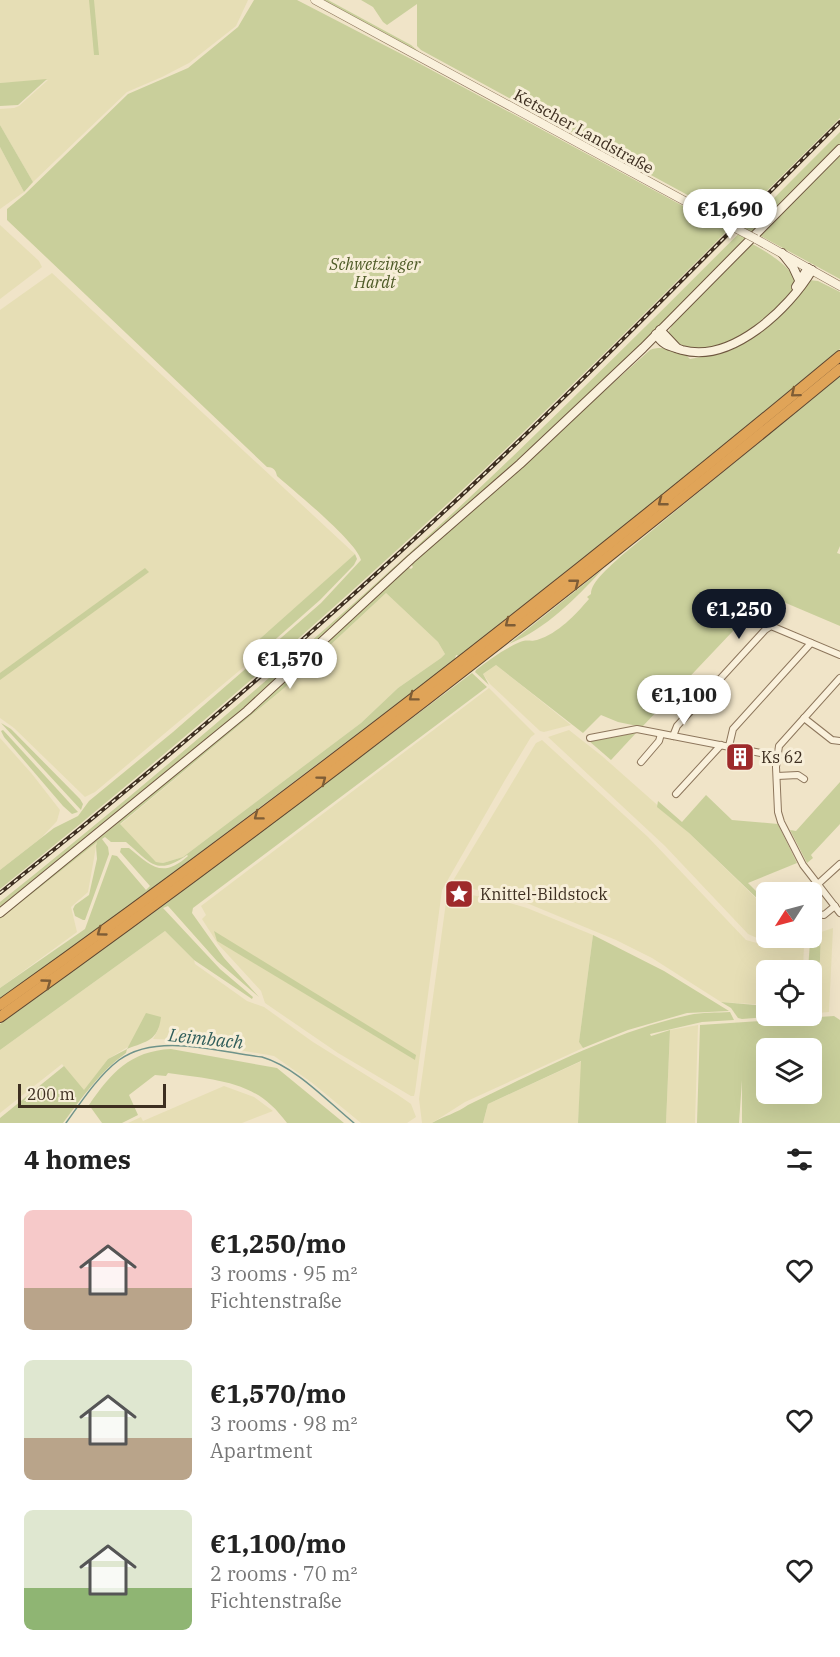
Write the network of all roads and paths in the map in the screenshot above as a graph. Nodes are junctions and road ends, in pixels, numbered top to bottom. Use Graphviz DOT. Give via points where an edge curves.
graph roads {
  1 [pos="315,0"];
  2 [pos="840,149"];
  3 [pos="782,254"];
  4 [pos="810,269"];
  5 [pos="799,280"];
  6 [pos="840,286"];
  7 [pos="790,298"];
  8 [pos="658,332"];
  9 [pos="663,345"];
  10 [pos="643,348"];
  11 [pos="677,348"];
  12 [pos="840,356"];
  13 [pos="840,369"];
  14 [pos="811,643"];
  15 [pos="840,655"];
  16 [pos="465,664"];
  17 [pos="840,678"];
  18 [pos="804,717"];
  19 [pos="661,734"];
  20 [pos="673,736"];
  21 [pos="590,738"];
  22 [pos="840,741"];
  23 [pos="721,745"];
  24 [pos="729,746"];
  25 [pos="776,756"];
  26 [pos="641,762"];
  27 [pos="777,776"];
  28 [pos="804,778"];
  29 [pos="676,794"];
  30 [pos="840,864"];
  31 [pos="816,882"];
  32 [pos="821,882"];
  33 [pos="822,890"];
  34 [pos="835,906"];
  35 [pos="0,913"];
  36 [pos="840,913"];
  37 [pos="822,915"];
  38 [pos="0,1005"];
  39 [pos="0,1017"];
  1 -- 3 [label="street, Ketscher Landstraße, bridge"];
  2 -- 8 [label="main road"];
  3 -- 4 [label="street, Ketscher Landstraße"];
  3 -- 5 [label="main road"];
  4 -- 5 [label="main road"];
  4 -- 6 [label="street, Ketscher Landstraße"];
  4 -- 7 [label="main road"];
  5 -- 7 [label="main road"];
  7 -- 11 [label="main road" via="771,318 730,347 706,353"];
  8 -- 9 [label="main road"];
  8 -- 10 [label="main road"];
  8 -- 11 [label="main road"];
  9 -- 10 [label="main road"];
  9 -- 11 [label="main road"];
  10 -- 35 [label="main road" via="254,705"];
  12 -- 16 [label="highway, one-way"];
  16 -- 13 [label="highway, one-way" via="661,515"];
  14 -- 15 [label="street"];
  14 -- 20 [label="street" via="771,626 765,630 676,726"];
  14 -- 24 [label="street" via="733,729"];
  16 -- 38 [label="highway, one-way"];
  39 -- 16 [label="highway, one-way" via="240,842"];
  17 -- 18 [label="street"];
  18 -- 22 [label="street" via="832,740"];
  18 -- 25 [label="street" via="779,746"];
  19 -- 20 [label="street"];
  19 -- 21 [label="street" via="636,729"];
  19 -- 26 [label="street"];
  20 -- 23 [label="street"];
  23 -- 24 [label="street"];
  23 -- 29 [label="street"];
  24 -- 25 [label="street"];
  25 -- 27 [label="street"];
  27 -- 28 [label="street"];
  27 -- 31 [label="street" via="781,822"];
  30 -- 32 [label="street"];
  33 -- 34 [label="street"];
  34 -- 36 [label="street"];
  34 -- 37 [label="street"];
}
